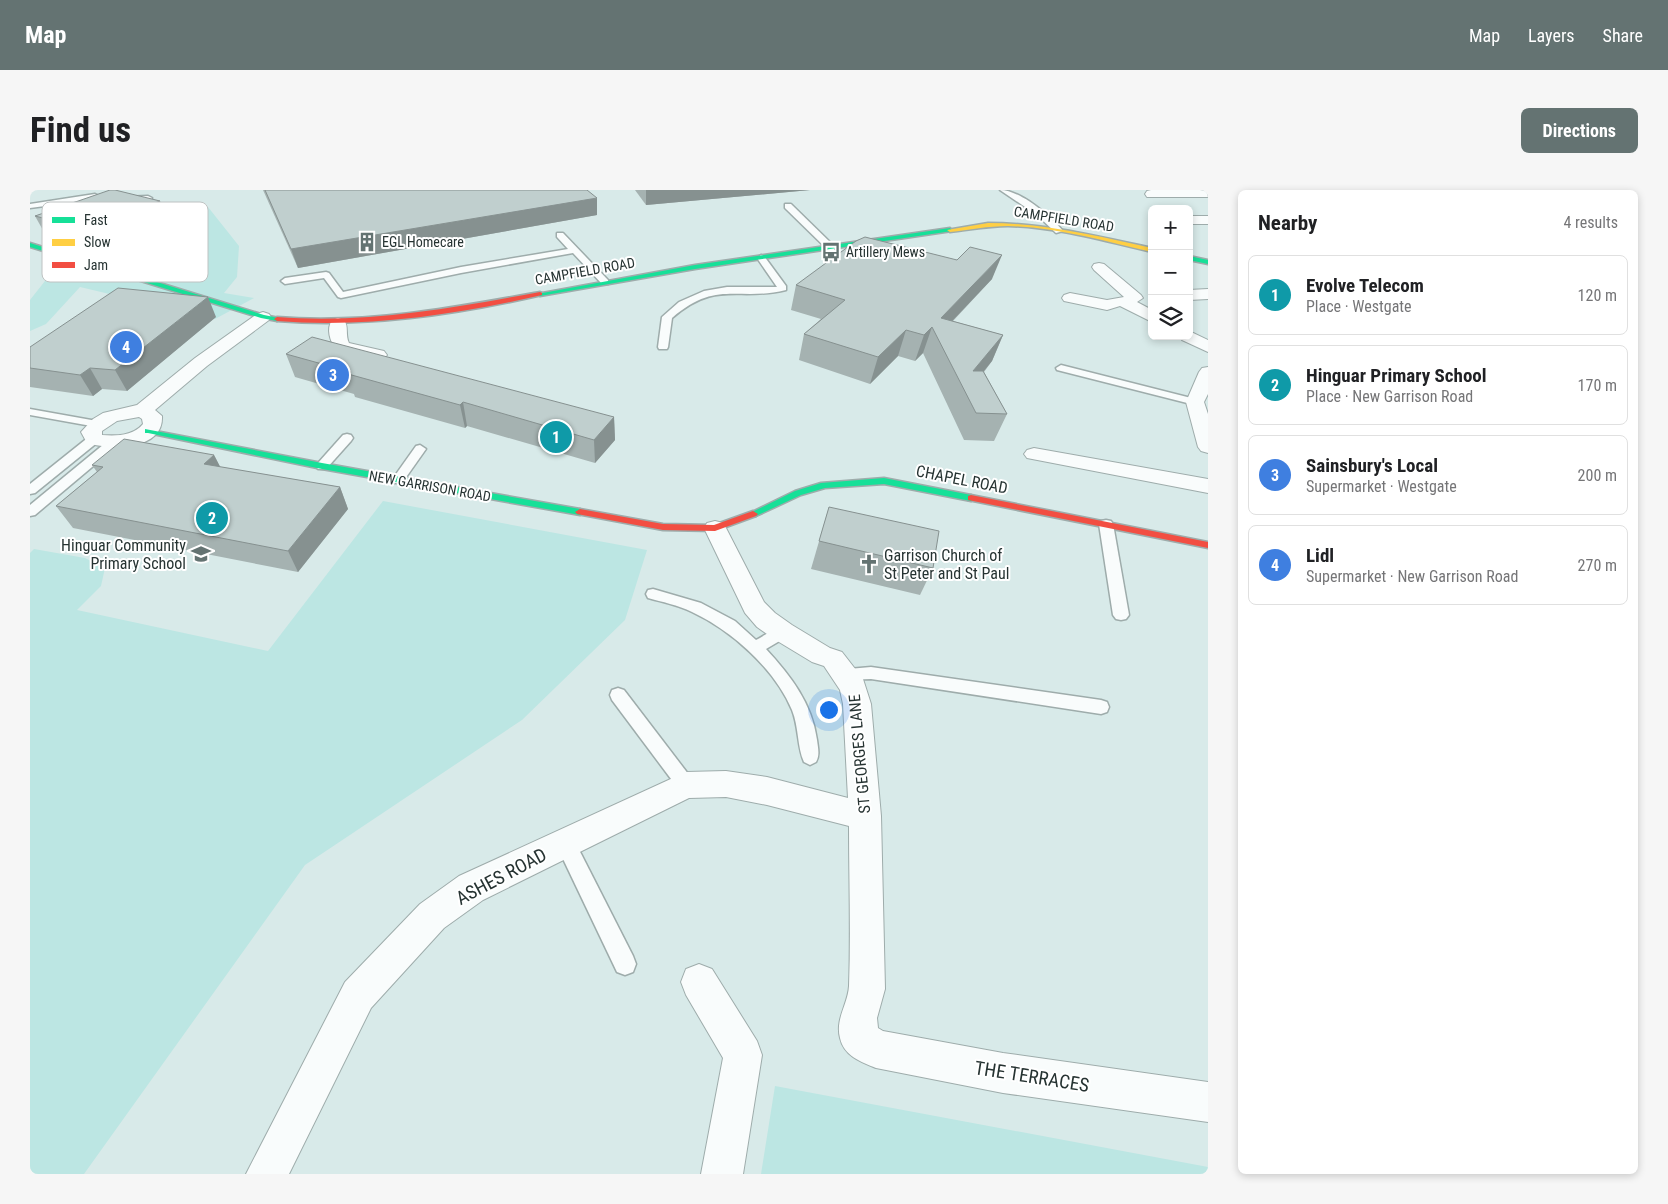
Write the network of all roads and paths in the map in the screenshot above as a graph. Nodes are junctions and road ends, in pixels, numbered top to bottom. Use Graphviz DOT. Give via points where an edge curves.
graph roads {
  1 [pos="1004,190"];
  2 [pos="1149,192"];
  3 [pos="1208,193"];
  4 [pos="95,196"];
  5 [pos="148,198"];
  6 [pos="63,201"];
  7 [pos="112,201"];
  8 [pos="56,202"];
  9 [pos="1153,205"];
  10 [pos="788,206"];
  11 [pos="1193,220"];
  12 [pos="1208,220"];
  13 [pos="1059,231"];
  14 [pos="560,235"];
  15 [pos="30,245"];
  16 [pos="831,248"];
  17 [pos="42,249"];
  18 [pos="1148,249"];
  19 [pos="575,250"];
  20 [pos="762,258"];
  21 [pos="1193,259"];
  22 [pos="1208,262"];
  23 [pos="1099,267"];
  24 [pos="285,281"];
  25 [pos="150,282"];
  26 [pos="606,282"];
  27 [pos="1208,294"];
  28 [pos="1193,295"];
  29 [pos="1148,297"];
  30 [pos="1070,298"];
  31 [pos="1129,299"];
  32 [pos="1148,314"];
  33 [pos="263,317"];
  34 [pos="338,323"];
  35 [pos="1193,339"];
  36 [pos="663,347"];
  37 [pos="1208,347"];
  38 [pos="399,361"];
  39 [pos="1061,368"];
  40 [pos="1208,372"];
  41 [pos="1202,403"];
  42 [pos="142,411"];
  43 [pos="30,412"];
  44 [pos="148,431"];
  45 [pos="95,432"];
  46 [pos="347,438"];
  47 [pos="113,443"];
  48 [pos="1208,447"];
  49 [pos="420,449"];
  50 [pos="1034,454"];
  51 [pos="322,466"];
  52 [pos="398,480"];
  53 [pos="1208,486"];
  54 [pos="30,490"];
  55 [pos="30,512"];
  56 [pos="1106,524"];
  57 [pos="715,528"];
  58 [pos="1208,545"];
  59 [pos="653,594"];
  60 [pos="1121,616"];
  61 [pos="783,632"];
  62 [pos="755,648"];
  63 [pos="843,674"];
  64 [pos="618,695"];
  65 [pos="1101,707"];
  66 [pos="810,757"];
  67 [pos="686,785"];
  68 [pos="865,816"];
  69 [pos="565,842"];
  70 [pos="626,964"];
  71 [pos="699,982"];
  72 [pos="859,1038"];
  73 [pos="1208,1102"];
  74 [pos="267,1174"];
  75 [pos="722,1174"];
  1 -- 13 [label="lane" via="1040,213"];
  2 -- 3 [label="street"];
  2 -- 9 [label="street"];
  4 -- 6 [label="lane"];
  5 -- 7 [label="lane"];
  6 -- 8 [label="lane"];
  10 -- 16 [label="lane"];
  11 -- 12 [label="street"];
  13 -- 16 [label="street, CAMPFIELD ROAD" via="987,225"];
  13 -- 18 [label="street, CAMPFIELD ROAD"];
  14 -- 19 [label="lane"];
  15 -- 17 [label="street, CAMPFIELD ROAD"];
  16 -- 20 [label="street, CAMPFIELD ROAD"];
  19 -- 24 [label="lane" via="341,295 326,275"];
  19 -- 26 [label="lane"];
  20 -- 26 [label="street, CAMPFIELD ROAD"];
  20 -- 36 [label="lane" via="787,287 768,292 736,289 698,294 667,317"];
  21 -- 22 [label="street"];
  23 -- 31 [label="street"];
  25 -- 33 [label="street, CAMPFIELD ROAD"];
  26 -- 34 [label="street, CAMPFIELD ROAD" via="412,317"];
  27 -- 28 [label="street"];
  29 -- 31 [label="street"];
  30 -- 31 [label="street" via="1107,305"];
  31 -- 32 [label="street"];
  33 -- 34 [label="street, CAMPFIELD ROAD"];
  33 -- 42 [label="street"];
  34 -- 38 [label="street" via="338,338 342,346"];
  35 -- 37 [label="street"];
  39 -- 41 [label="lane"];
  40 -- 41 [label="street"];
  41 -- 48 [label="street"];
  42 -- 44 [label="street" via="152,416 154,421"];
  42 -- 45 [label="street" via="119,413"];
  43 -- 45 [label="lane"];
  44 -- 47 [label="street"];
  44 -- 51 [label="street, NEW GARRISON ROAD"];
  45 -- 47 [label="street" via="101,442"];
  45 -- 54 [label="lane"];
  46 -- 51 [label="lane"];
  47 -- 55 [label="lane"];
  49 -- 52 [label="lane"];
  50 -- 53 [label="street"];
  51 -- 52 [label="street, NEW GARRISON ROAD"];
  52 -- 57 [label="street, NEW GARRISON ROAD" via="639,524"];
  56 -- 57 [label="street, CHAPEL ROAD" via="884,481 824,484"];
  56 -- 58 [label="street, CHAPEL ROAD"];
  56 -- 60 [label="lane"];
  57 -- 61 [label="street, ST GEORGES LANE" via="754,607"];
  59 -- 62 [label="lane" via="696,607 730,625"];
  61 -- 62 [label="lane"];
  61 -- 63 [label="street, ST GEORGES LANE" via="833,659"];
  62 -- 66 [label="lane" via="782,677 798,704 805,723"];
  63 -- 65 [label="lane" via="870,673"];
  63 -- 68 [label="street, ST GEORGES LANE" via="853,687 857,704"];
  64 -- 67 [label="lane"];
  67 -- 68 [label="street, ASHES ROAD" via="726,784 767,791"];
  67 -- 69 [label="street, ASHES ROAD"];
  68 -- 72 [label="street, ST GEORGES LANE" via="867,989 858,1018"];
  69 -- 70 [label="lane"];
  69 -- 74 [label="street, ASHES ROAD" via="471,888 432,916 400,948 358,995"];
  71 -- 75 [label="street" via="743,1055"];
  72 -- 73 [label="street, THE TERRACES" via="876,1049 917,1057"];
}
